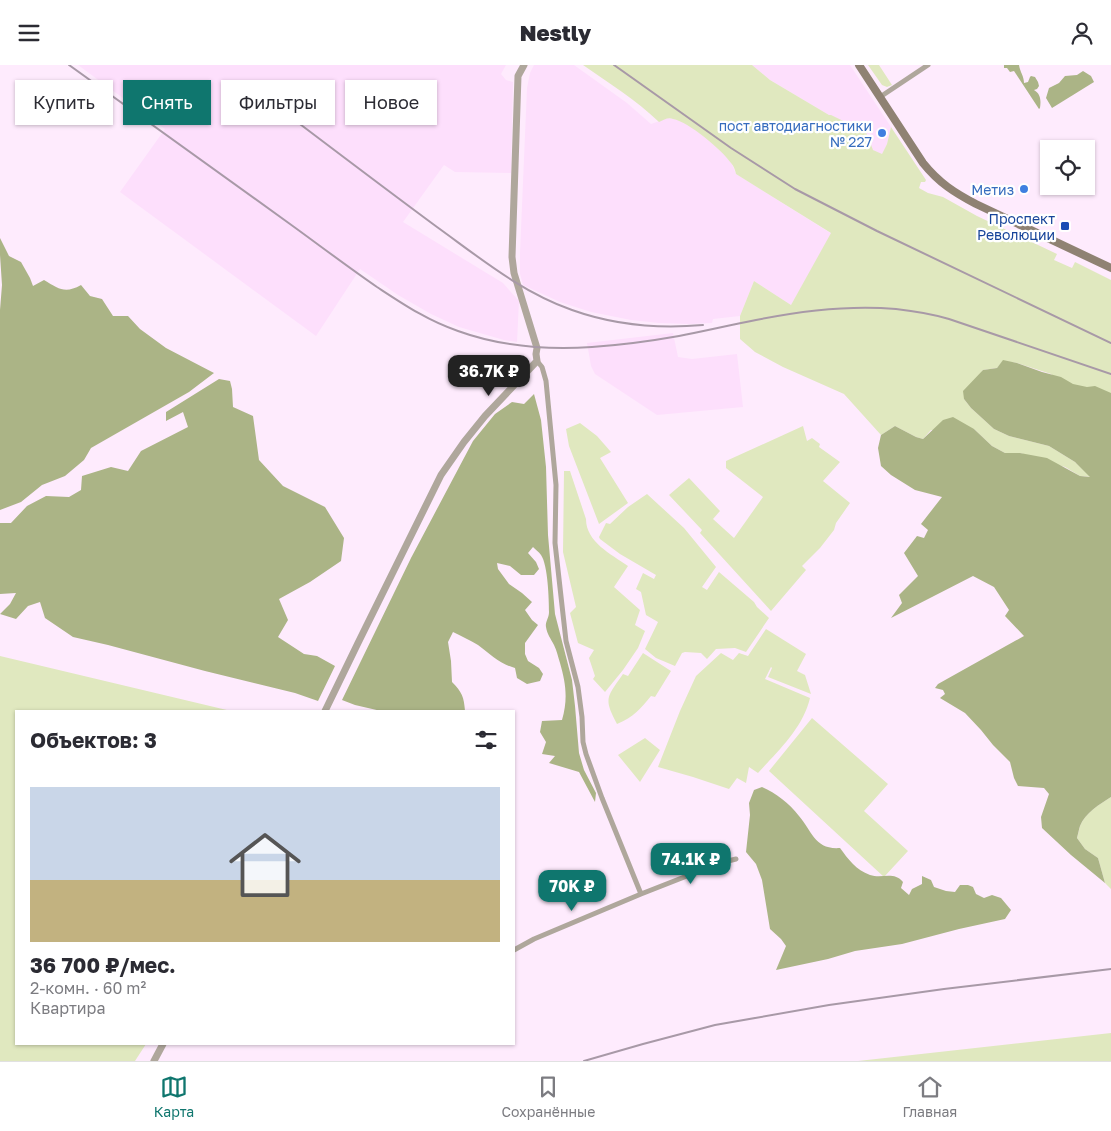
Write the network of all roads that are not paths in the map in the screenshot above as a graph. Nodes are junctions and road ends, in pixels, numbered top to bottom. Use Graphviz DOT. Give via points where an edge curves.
graph roads {
  1 [pos="524,65"];
  2 [pos="859,65"];
  3 [pos="928,65"];
  4 [pos="880,97"];
  5 [pos="1111,268"];
  6 [pos="537,361"];
  7 [pos="325,710"];
  8 [pos="736,859"];
  9 [pos="641,894"];
  10 [pos="515,949"];
  11 [pos="163,1045"];
  12 [pos="154,1061"];
  1 -- 6 [label="street" via="518,76 512,257 537,348"];
  2 -- 4 [label="main road"];
  3 -- 4 [label="street"];
  4 -- 5 [label="main road" via="923,163 942,184 976,204"];
  6 -- 7 [label="street" via="485,416 441,475"];
  6 -- 9 [label="street" via="546,381 556,485 555,543 566,641 578,687 583,742"];
  8 -- 9 [label="street"];
  9 -- 10 [label="street"];
  11 -- 12 [label="street"];
}
